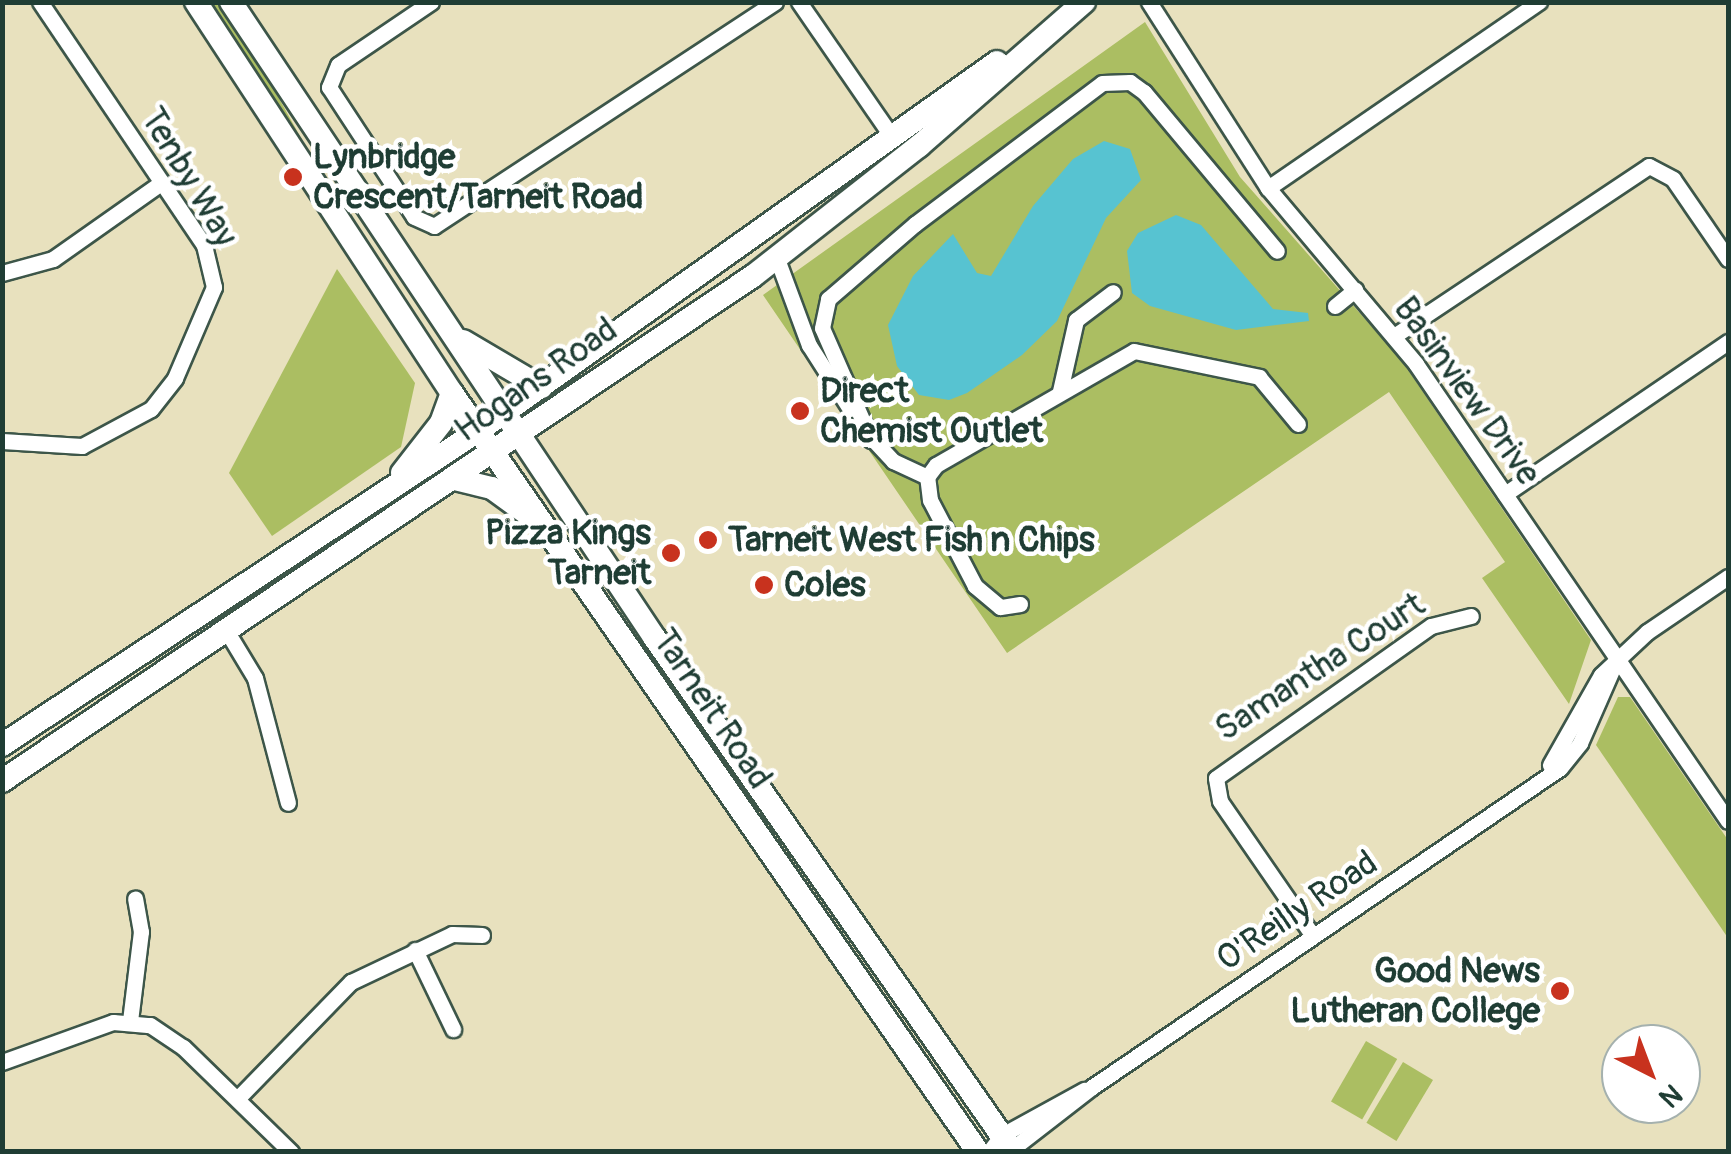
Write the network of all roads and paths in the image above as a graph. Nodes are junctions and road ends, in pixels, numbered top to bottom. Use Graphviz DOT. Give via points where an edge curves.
graph roads {
  1 [pos="40,2"];
  2 [pos="196,2"];
  3 [pos="231,2"];
  4 [pos="431,2"];
  5 [pos="774,2"];
  6 [pos="799,2"];
  7 [pos="1082,2"];
  8 [pos="1149,2"];
  9 [pos="1539,2"];
  10 [pos="892,137"];
  11 [pos="880,175"];
  12 [pos="162,182"];
  13 [pos="1268,188"];
  14 [pos="1276,251"];
  15 [pos="776,256"];
  16 [pos="1728,260"];
  17 [pos="2,273"];
  18 [pos="736,288"];
  19 [pos="1355,290"];
  20 [pos="1113,292"];
  21 [pos="1336,306"];
  22 [pos="454,334"];
  23 [pos="612,336"];
  24 [pos="1394,336"];
  25 [pos="1728,342"];
  26 [pos="541,387"];
  27 [pos="452,392"];
  28 [pos="1060,392"];
  29 [pos="505,412"];
  30 [pos="1298,424"];
  31 [pos="481,429"];
  32 [pos="521,434"];
  33 [pos="871,440"];
  34 [pos="2,441"];
  35 [pos="497,450"];
  36 [pos="926,477"];
  37 [pos="455,479"];
  38 [pos="391,487"];
  39 [pos="1505,494"];
  40 [pos="543,524"];
  41 [pos="1728,577"];
  42 [pos="1020,604"];
  43 [pos="1471,616"];
  44 [pos="226,630"];
  45 [pos="1616,661"];
  46 [pos="2,745"];
  47 [pos="2,781"];
  48 [pos="288,803"];
  49 [pos="1724,803"];
  50 [pos="1728,821"];
  51 [pos="135,899"];
  52 [pos="482,935"];
  53 [pos="1313,936"];
  54 [pos="414,950"];
  55 [pos="130,1021"];
  56 [pos="453,1029"];
  57 [pos="2,1062"];
  58 [pos="238,1098"];
  59 [pos="1005,1148"];
  60 [pos="286,1150"];
  61 [pos="978,1152"];
  1 -- 12 [label="street, Tenby Way"];
  2 -- 27 [label="main road, Tarneit Road"];
  3 -- 22 [label="main road, Tarneit Road"];
  4 -- 5 [label="street" via="338,65 329,86 414,217 434,226"];
  6 -- 10 [label="street"];
  7 -- 10 [label="main road, Hogans Road"];
  7 -- 11 [label="main road, Hogans Road"];
  8 -- 13 [label="street, Basinview Drive"];
  9 -- 13 [label="street"];
  10 -- 11 [label="main road"];
  10 -- 23 [label="main road, Hogans Road"];
  11 -- 15 [label="main road, Hogans Road"];
  12 -- 17 [label="street" via="53,259"];
  12 -- 34 [label="street, Tenby Way" via="204,244 214,287 175,378 151,409 82,446"];
  13 -- 19 [label="street, Basinview Drive"];
  14 -- 33 [label="street" via="1144,92 1130,82 1102,83 914,224 828,299 822,328"];
  15 -- 18 [label="main road, Hogans Road"];
  15 -- 33 [label="street" via="809,345"];
  16 -- 24 [label="street" via="1673,179 1649,166"];
  18 -- 23 [label="main road" via="713,278 654,319"];
  18 -- 32 [label="main road, Hogans Road"];
  19 -- 21 [label="street"];
  19 -- 24 [label="street, Basinview Drive"];
  20 -- 28 [label="street" via="1076,320"];
  22 -- 26 [label="main road"];
  22 -- 29 [label="main road, Tarneit Road"];
  23 -- 26 [label="main road, Hogans Road"];
  24 -- 39 [label="street, Basinview Drive"];
  25 -- 39 [label="street"];
  26 -- 29 [label="main road, Hogans Road"];
  27 -- 31 [label="main road, Tarneit Road"];
  27 -- 38 [label="main road" via="441,422"];
  28 -- 30 [label="street" via="1122,354 1148,352 1260,377"];
  28 -- 36 [label="street" via="936,464"];
  29 -- 31 [label="main road, Hogans Road"];
  29 -- 32 [label="main road, Tarneit Road"];
  31 -- 35 [label="main road, Tarneit Road"];
  31 -- 38 [label="main road, Hogans Road"];
  32 -- 35 [label="main road, Hogans Road"];
  32 -- 59 [label="main road, Tarneit Road"];
  33 -- 36 [label="street" via="893,462"];
  35 -- 37 [label="main road, Hogans Road"];
  35 -- 40 [label="main road, Tarneit Road"];
  36 -- 42 [label="street" via="936,516 982,596 1000,608"];
  37 -- 40 [label="main road" via="492,488"];
  37 -- 44 [label="main road, Hogans Road"];
  38 -- 46 [label="main road, Hogans Road"];
  39 -- 45 [label="street, Basinview Drive"];
  40 -- 61 [label="main road, Tarneit Road"];
  41 -- 45 [label="street, O'Reilly Road"];
  43 -- 53 [label="street, Samantha Court" via="1431,626 1216,778 1220,801"];
  44 -- 47 [label="main road, Hogans Road"];
  44 -- 48 [label="street" via="254,678"];
  45 -- 49 [label="street, Basinview Drive"];
  45 -- 53 [label="street, O'Reilly Road" via="1580,743 1535,784"];
  49 -- 50 [label="street, Basinview Drive"];
  51 -- 55 [label="street" via="140,932"];
  52 -- 54 [label="street" via="452,934"];
  53 -- 59 [label="street, O'Reilly Road"];
  54 -- 56 [label="street"];
  54 -- 58 [label="street" via="351,982"];
  55 -- 57 [label="street"];
  55 -- 58 [label="street" via="165,1032"];
  58 -- 60 [label="street"];
}
